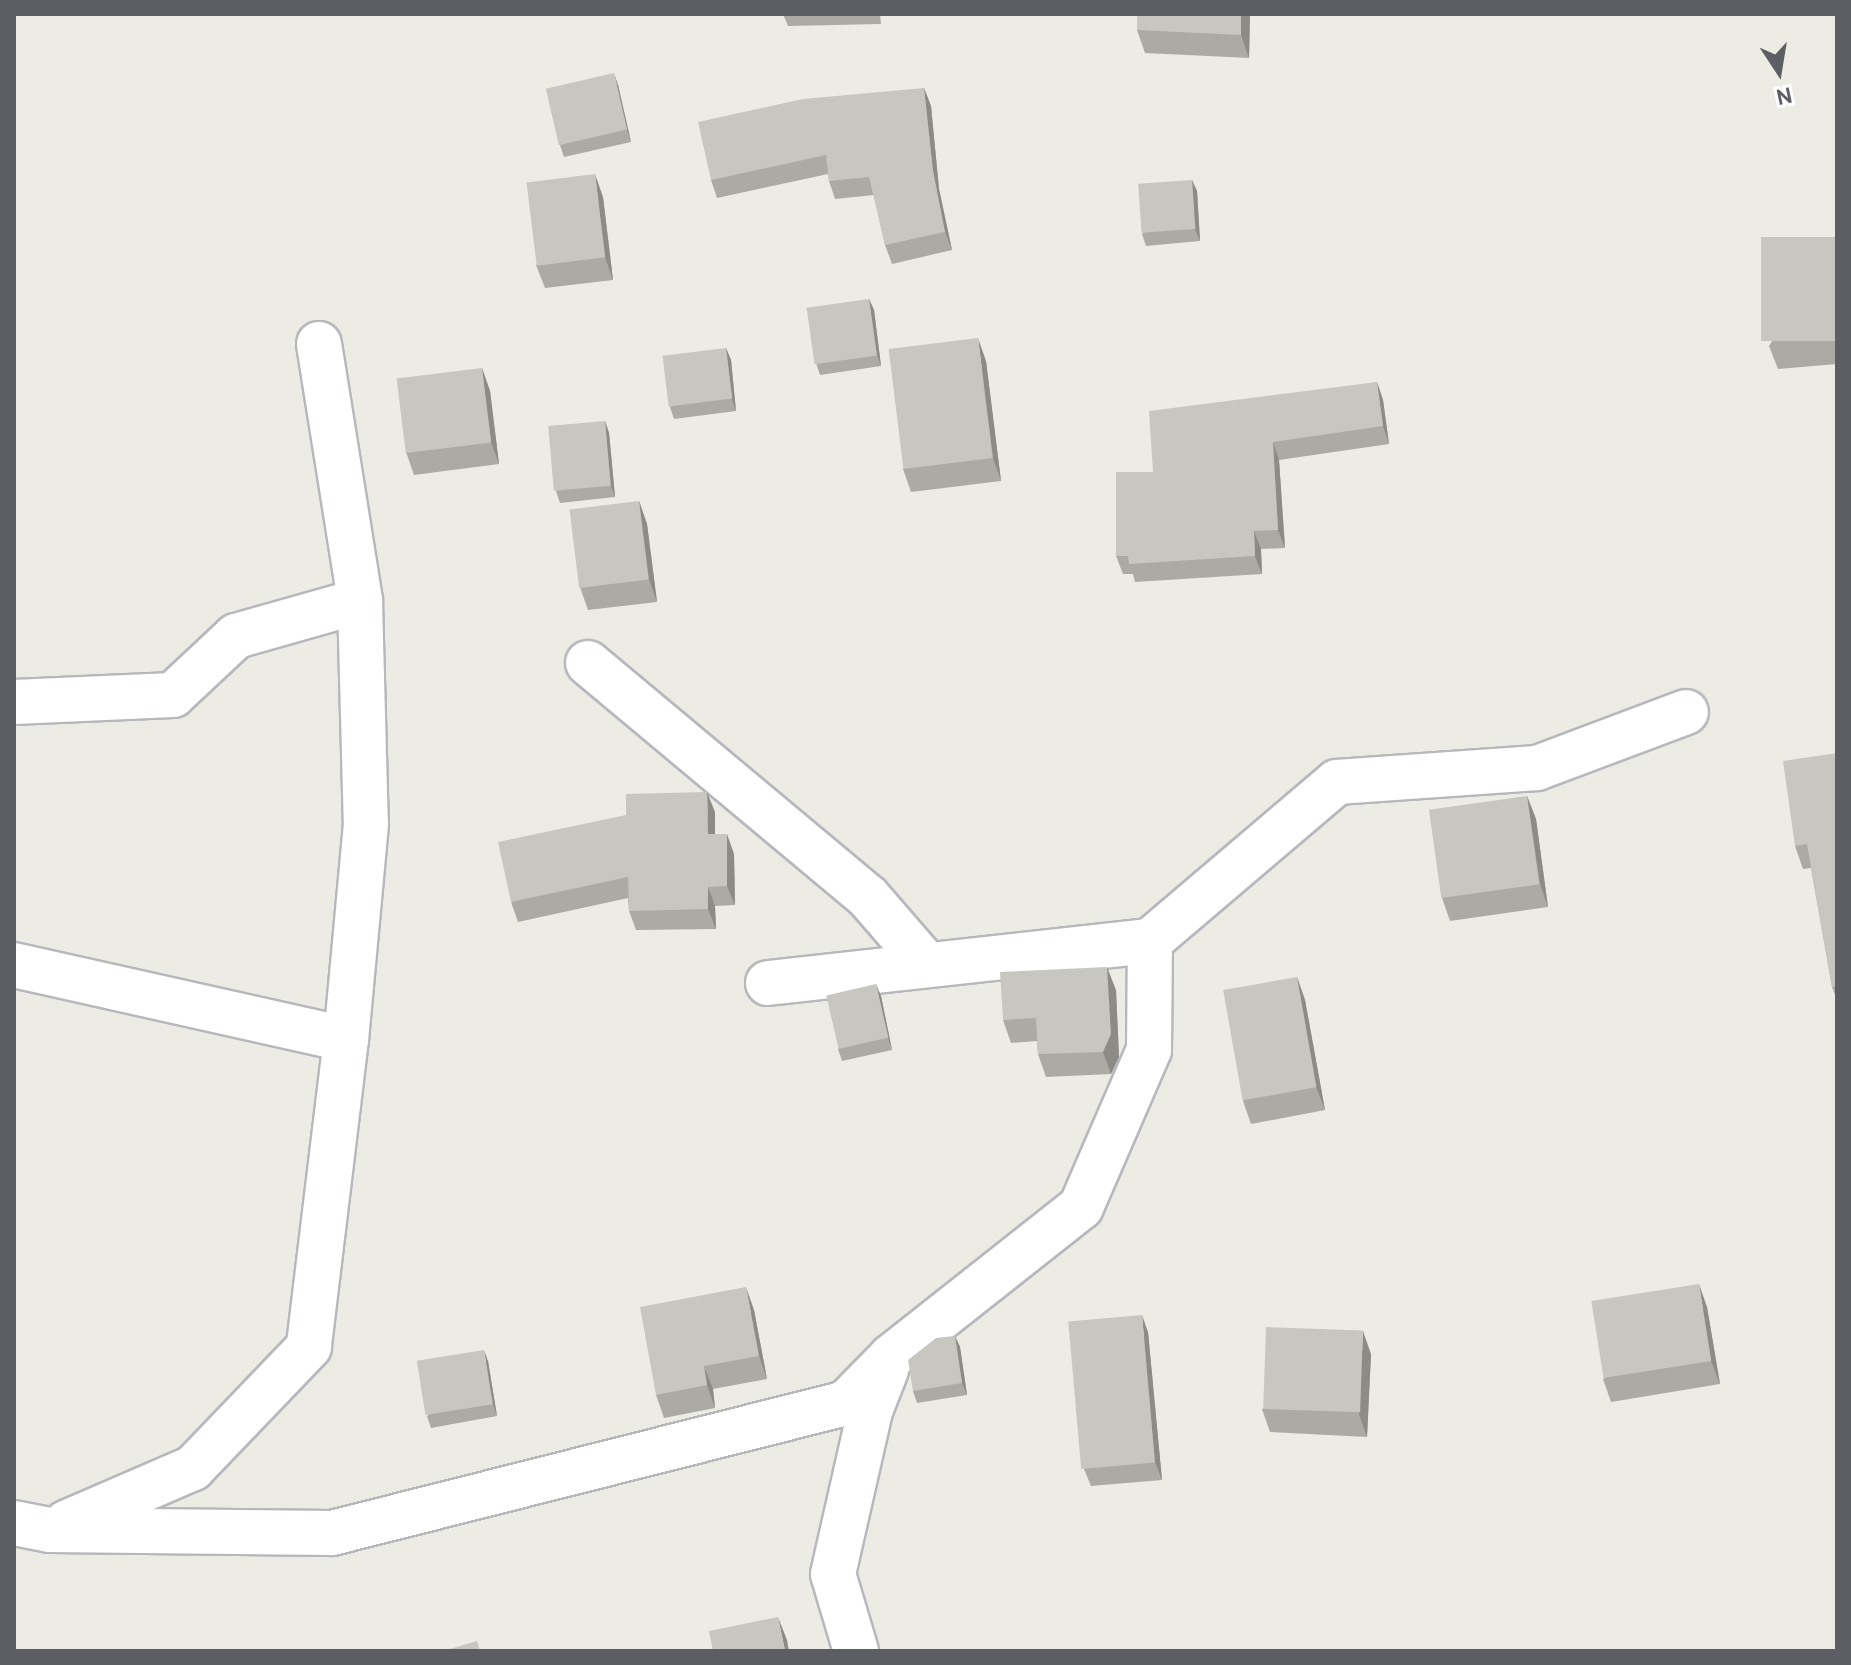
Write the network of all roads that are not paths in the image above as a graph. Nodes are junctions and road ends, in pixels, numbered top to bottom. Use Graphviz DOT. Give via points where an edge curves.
graph roads {
  1 [pos="319,344"];
  2 [pos="360,601"];
  3 [pos="588,663"];
  4 [pos="14,702"];
  5 [pos="1686,712"];
  6 [pos="1150,941"];
  7 [pos="926,964"];
  8 [pos="14,965"];
  9 [pos="768,983"];
  10 [pos="346,1039"];
  11 [pos="891,1357"];
  12 [pos="32,1527"];
  13 [pos="856,1651"];
  1 -- 2 [label="street"];
  2 -- 4 [label="street" via="236,636 173,695"];
  2 -- 10 [label="street" via="366,824"];
  3 -- 7 [label="street" via="868,897"];
  5 -- 6 [label="street" via="1537,768 1337,782"];
  6 -- 7 [label="street"];
  6 -- 11 [label="street" via="1149,1050 1081,1207"];
  7 -- 9 [label="street"];
  8 -- 10 [label="street"];
  10 -- 12 [label="street" via="309,1347 193,1468"];
  11 -- 12 [label="street" via="846,1403 332,1533"];
  11 -- 13 [label="street" via="870,1411 833,1574"];
}
